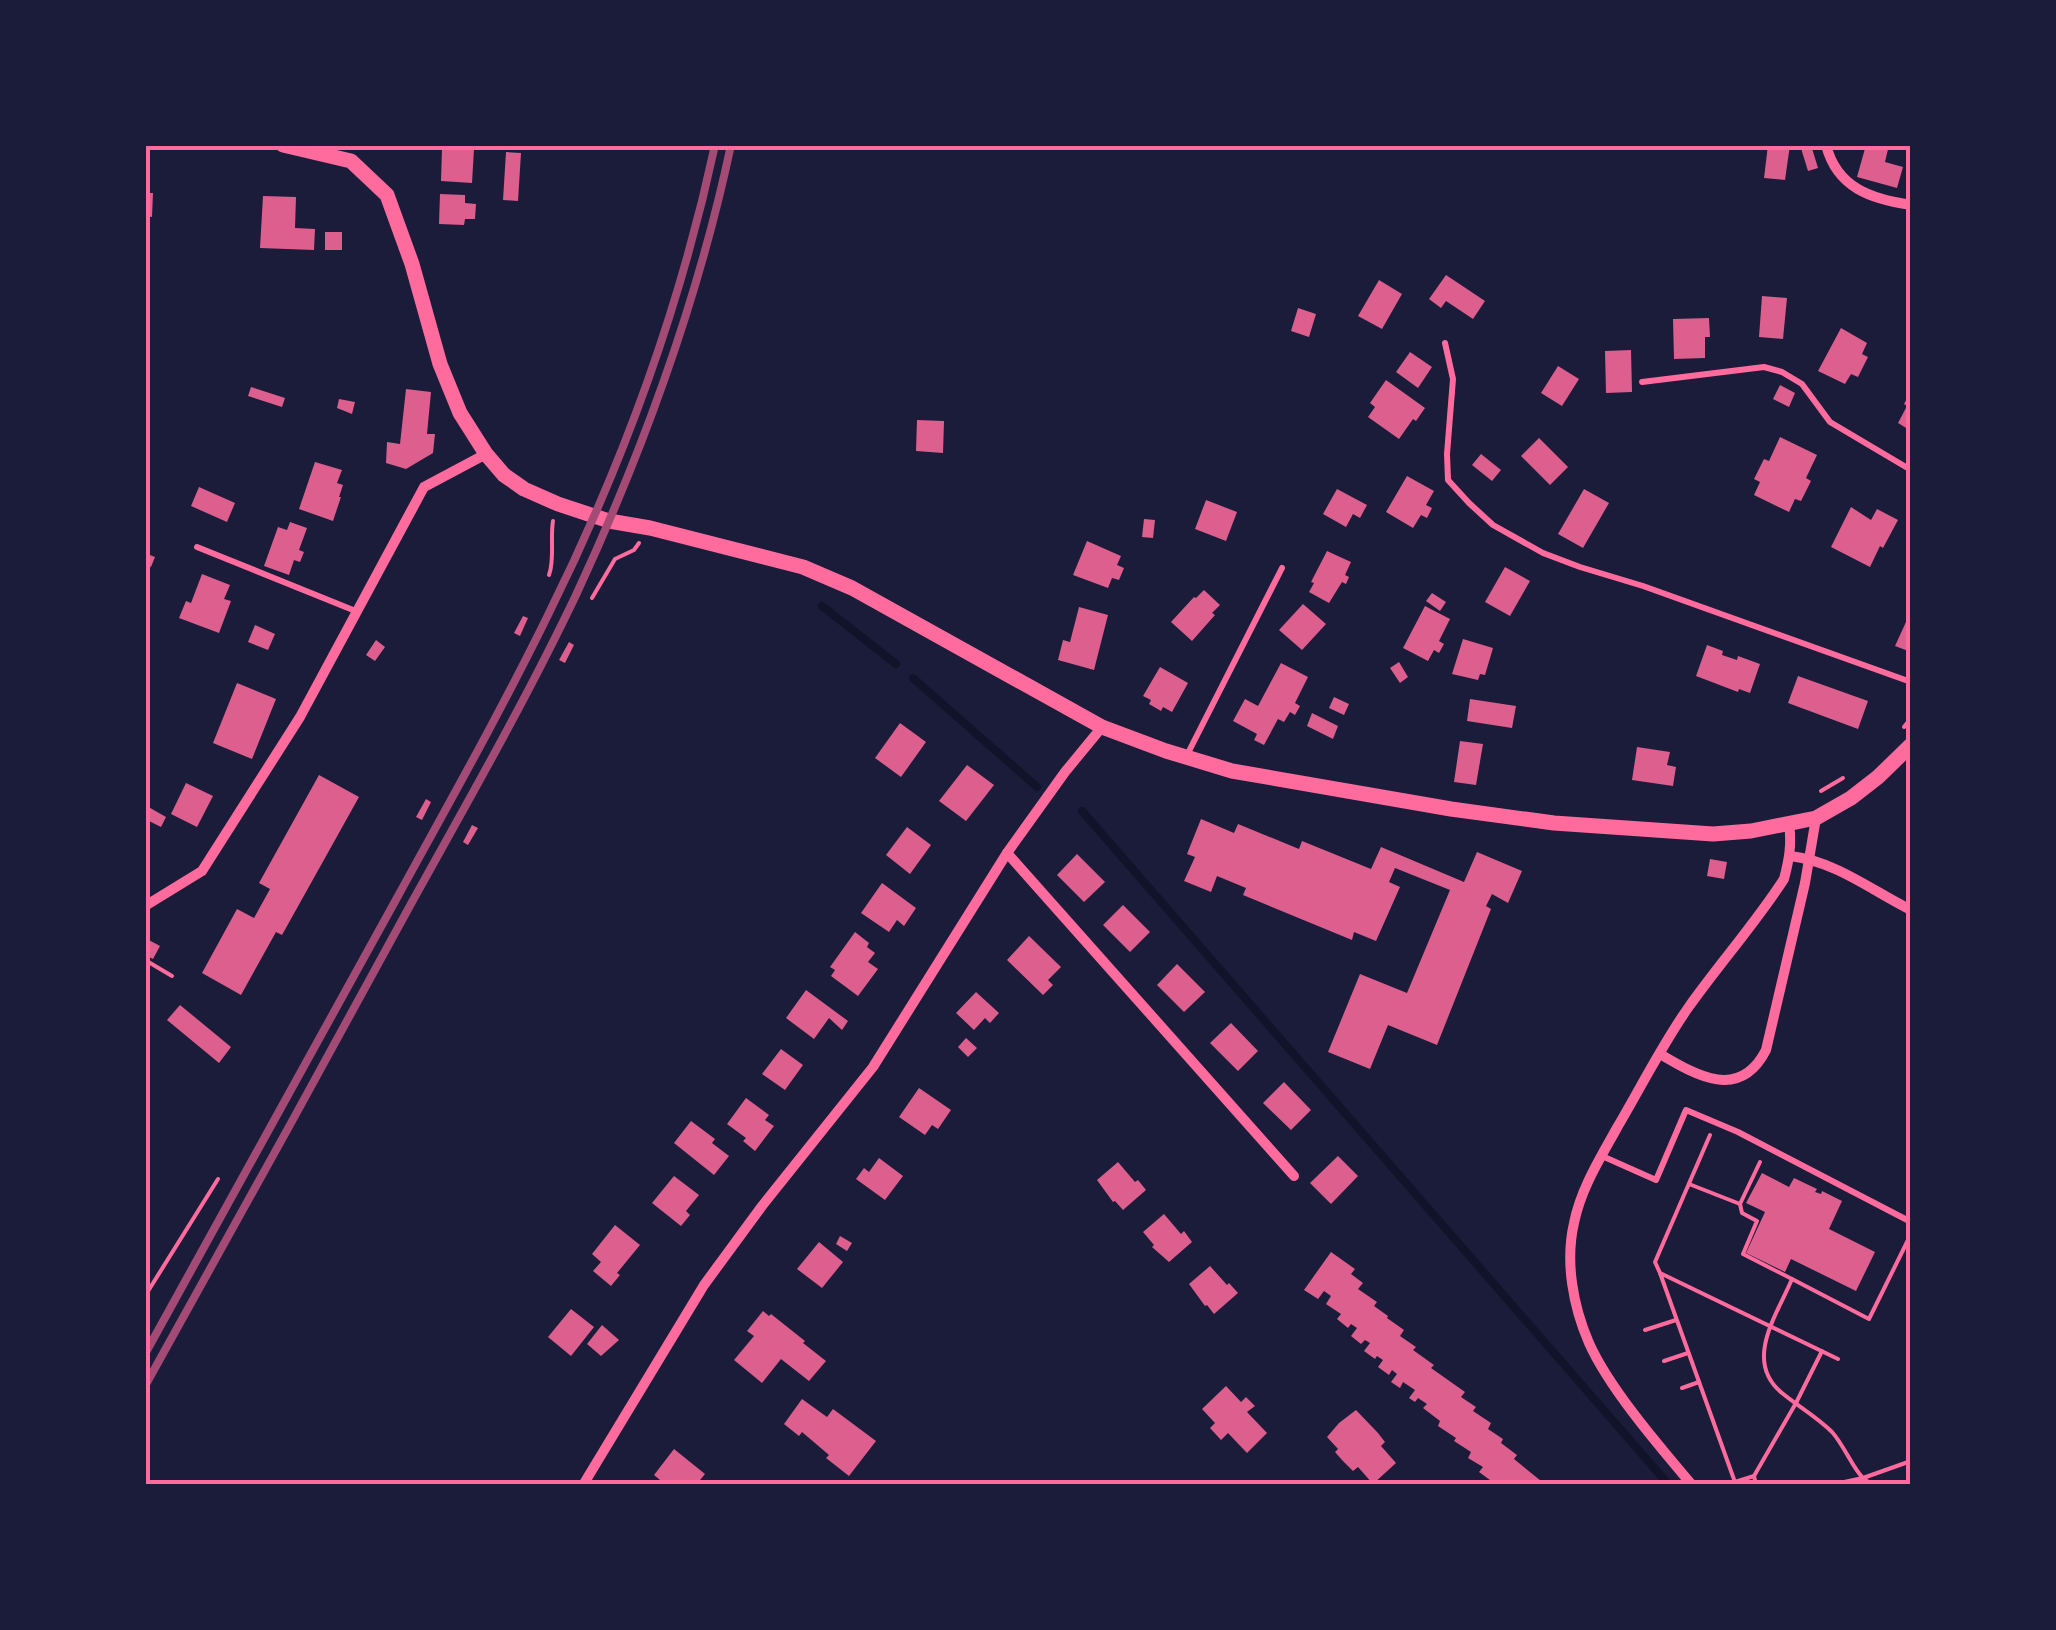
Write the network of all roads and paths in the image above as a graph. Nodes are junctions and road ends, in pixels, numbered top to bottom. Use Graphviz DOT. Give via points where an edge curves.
graph roads {
  1 [pos="283,145"];
  2 [pos="1826,145"];
  3 [pos="1911,205"];
  4 [pos="1445,344"];
  5 [pos="1642,382"];
  6 [pos="486,454"];
  7 [pos="1911,470"];
  8 [pos="558,504"];
  9 [pos="650,528"];
  10 [pos="197,547"];
  11 [pos="1282,568"];
  12 [pos="549,575"];
  13 [pos="592,598"];
  14 [pos="358,612"];
  15 [pos="1911,682"];
  16 [pos="1911,718"];
  17 [pos="1102,727"];
  18 [pos="1900,731"];
  19 [pos="1911,745"];
  20 [pos="1186,758"];
  21 [pos="1853,772"];
  22 [pos="1812,796"];
  23 [pos="1816,818"];
  24 [pos="1788,824"];
  25 [pos="1008,853"];
  26 [pos="1790,856"];
  27 [pos="1810,858"];
  28 [pos="145,906"];
  29 [pos="1911,910"];
  30 [pos="145,960"];
  31 [pos="172,976"];
  32 [pos="1660,1054"];
  33 [pos="1716,1122"];
  34 [pos="1602,1156"];
  35 [pos="1762,1159"];
  36 [pos="1294,1176"];
  37 [pos="218,1179"];
  38 [pos="1688,1184"];
  39 [pos="1740,1204"];
  40 [pos="1911,1222"];
  41 [pos="1910,1234"];
  42 [pos="1660,1272"];
  43 [pos="1792,1279"];
  44 [pos="145,1296"];
  45 [pos="1676,1320"];
  46 [pos="1771,1326"];
  47 [pos="1646,1330"];
  48 [pos="1822,1351"];
  49 [pos="1688,1353"];
  50 [pos="1838,1358"];
  51 [pos="1664,1361"];
  52 [pos="1698,1382"];
  53 [pos="1682,1388"];
  54 [pos="1796,1403"];
  55 [pos="1911,1460"];
  56 [pos="1754,1476"];
  57 [pos="1862,1478"];
  58 [pos="1735,1483"];
  59 [pos="584,1485"];
  60 [pos="1692,1485"];
  61 [pos="1756,1485"];
  62 [pos="1830,1485"];
  63 [pos="1877,1485"];
  1 -- 6 [label="street" via="351,161 387,195 440,364"];
  2 -- 3 [label="street" via="1847,184"];
  4 -- 15 [label="lane" via="1453,379 1448,480 1493,525 1580,568"];
  5 -- 7 [label="lane" via="1764,367 1782,372 1802,384 1830,422"];
  6 -- 8 [label="street" via="514,482"];
  6 -- 14 [label="street" via="424,487"];
  8 -- 9 [label="street"];
  8 -- 12 [label="path"];
  9 -- 13 [label="path" via="634,550 615,559"];
  9 -- 17 [label="street" via="803,567 852,588"];
  10 -- 14 [label="lane"];
  11 -- 20 [label="lane"];
  14 -- 28 [label="street" via="202,871"];
  16 -- 18 [label="path"];
  17 -- 20 [label="street"];
  17 -- 25 [label="street"];
  19 -- 23 [label="street" via="1864,788"];
  20 -- 24 [label="street" via="1302,785 1554,823 1698,834"];
  21 -- 22 [label="path"];
  23 -- 24 [label="street"];
  23 -- 27 [label="street"];
  24 -- 26 [label="street"];
  25 -- 36 [label="street"];
  25 -- 59 [label="street" via="872,1067 704,1284"];
  26 -- 27 [label="street"];
  26 -- 32 [label="street" via="1784,879"];
  27 -- 29 [label="street"];
  27 -- 32 [label="street" via="1760,1062 1739,1078 1716,1080"];
  30 -- 31 [label="path"];
  32 -- 34 [label="street"];
  33 -- 34 [label="lane" via="1686,1110 1656,1180"];
  33 -- 38 [label="path"];
  33 -- 40 [label="lane"];
  34 -- 60 [label="street" via="1573,1226 1570,1257 1580,1319 1618,1391"];
  35 -- 39 [label="path"];
  37 -- 44 [label="path"];
  38 -- 39 [label="path"];
  38 -- 42 [label="path" via="1655,1262"];
  39 -- 43 [label="path" via="1742,1213 1758,1221 1742,1254"];
  41 -- 43 [label="path" via="1869,1319"];
  42 -- 45 [label="path"];
  42 -- 46 [label="path"];
  43 -- 46 [label="path"];
  45 -- 47 [label="path"];
  45 -- 49 [label="path"];
  46 -- 48 [label="path"];
  46 -- 54 [label="path" via="1765,1368"];
  48 -- 50 [label="path"];
  48 -- 54 [label="path"];
  49 -- 51 [label="path"];
  49 -- 52 [label="path"];
  52 -- 53 [label="path"];
  52 -- 58 [label="path"];
  54 -- 56 [label="path"];
  54 -- 57 [label="path" via="1841,1442"];
  55 -- 57 [label="path"];
  56 -- 58 [label="path"];
  56 -- 61 [label="path"];
  57 -- 62 [label="path"];
  57 -- 63 [label="path"];
}
